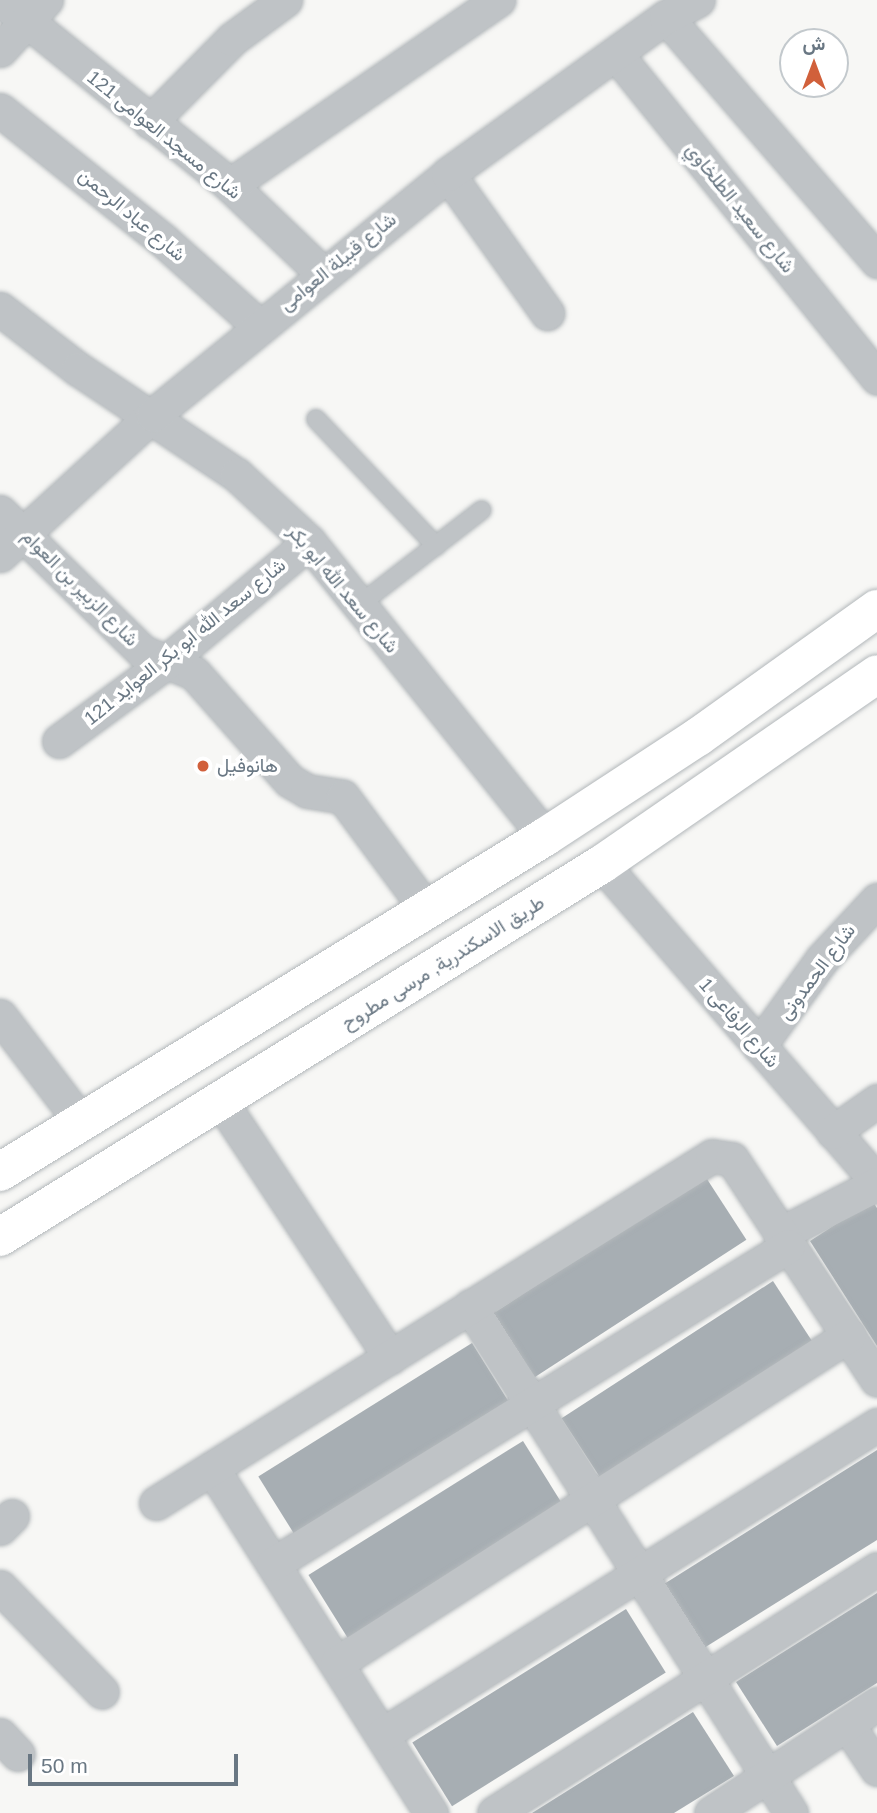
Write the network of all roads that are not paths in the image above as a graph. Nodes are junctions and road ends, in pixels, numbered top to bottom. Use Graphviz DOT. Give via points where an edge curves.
graph roads {
  1 [pos="1,0"];
  2 [pos="285,0"];
  3 [pos="698,0"];
  4 [pos="495,1"];
  5 [pos="35,12"];
  6 [pos="666,18"];
  7 [pos="0,50"];
  8 [pos="616,54"];
  9 [pos="0,110"];
  10 [pos="150,122"];
  11 [pos="448,174"];
  12 [pos="230,185"];
  13 [pos="877,261"];
  14 [pos="323,274"];
  15 [pos="0,309"];
  16 [pos="547,313"];
  17 [pos="258,326"];
  18 [pos="872,362"];
  19 [pos="153,415"];
  20 [pos="316,419"];
  21 [pos="482,510"];
  22 [pos="12,521"];
  23 [pos="309,542"];
  24 [pos="436,546"];
  25 [pos="0,555"];
  26 [pos="359,605"];
  27 [pos="877,609"];
  28 [pos="165,663"];
  29 [pos="877,674"];
  30 [pos="60,741"];
  31 [pos="545,836"];
  32 [pos="602,864"];
  33 [pos="877,900"];
  34 [pos="427,910"];
  35 [pos="0,1016"];
  36 [pos="759,1046"];
  37 [pos="877,1101"];
  38 [pos="222,1102"];
  39 [pos="81,1122"];
  40 [pos="833,1132"];
  41 [pos="0,1172"];
  42 [pos="877,1182"];
  43 [pos="0,1237"];
  44 [pos="784,1240"];
  45 [pos="470,1306"];
  46 [pos="849,1335"];
  47 [pos="390,1357"];
  48 [pos="877,1380"];
  49 [pos="531,1405"];
  50 [pos="877,1425"];
  51 [pos="212,1468"];
  52 [pos="590,1501"];
  53 [pos="156,1503"];
  54 [pos="273,1564"];
  55 [pos="877,1569"];
  56 [pos="639,1574"];
  57 [pos="0,1587"];
  58 [pos="337,1662"];
  59 [pos="705,1678"];
  60 [pos="103,1692"];
  61 [pos="877,1704"];
  62 [pos="847,1724"];
  63 [pos="383,1734"];
  64 [pos="877,1769"];
  65 [pos="769,1776"];
  66 [pos="431,1813"];
  67 [pos="494,1813"];
  68 [pos="711,1813"];
  69 [pos="791,1813"];
  1 -- 5 [label="street, شارع مسجد العوامى 121"];
  2 -- 10 [label="street" via="232,38"];
  3 -- 6 [label="street, شارع قبيلة العوامى"];
  4 -- 12 [label="street"];
  5 -- 7 [label="street"];
  5 -- 10 [label="street, شارع مسجد العوامى 121"];
  6 -- 8 [label="street, شارع قبيلة العوامى"];
  6 -- 13 [label="street"];
  8 -- 11 [label="street, شارع قبيلة العوامى"];
  8 -- 18 [label="street, شارع سعيد الطلخاوي"];
  9 -- 17 [label="street, شارع عباد الرحمن" via="164,241"];
  10 -- 12 [label="street, شارع مسجد العوامى 121"];
  11 -- 14 [label="street, شارع قبيلة العوامى"];
  11 -- 16 [label="street"];
  12 -- 14 [label="street, شارع مسجد العوامى 121"];
  14 -- 17 [label="street, شارع قبيلة العوامى"];
  15 -- 19 [label="street, شارع سعد الله ابو بكر" via="78,369"];
  17 -- 19 [label="street, شارع قبيلة العوامى"];
  19 -- 22 [label="street, شارع قبيلة العوامى"];
  19 -- 23 [label="street, شارع سعد الله ابو بكر" via="237,475"];
  20 -- 24 [label="lane"];
  21 -- 24 [label="lane"];
  22 -- 25 [label="street, شارع قبيلة العوامى"];
  22 -- 28 [label="street, شارع الزبير بن العوام" via="143,652"];
  23 -- 26 [label="street, شارع سعد الله ابو بكر"];
  23 -- 28 [label="street, شارع سعد الله ابو بكر العوايد 121"];
  24 -- 26 [label="lane"];
  26 -- 31 [label="street, شارع سعد الله ابو بكر"];
  27 -- 31 [label="main road" via="698,737"];
  28 -- 30 [label="street, شارع سعد الله ابو بكر العوايد 121"];
  28 -- 34 [label="street, شارع الزبير بن العوام" via="194,673 290,781 307,791 335,793 349,803"];
  29 -- 32 [label="main road, طريق الاسكندرية, مرسى مطروح"];
  31 -- 34 [label="main road"];
  32 -- 36 [label="street, شارع الرفاعى 1"];
  32 -- 38 [label="main road, طريق الاسكندرية, مرسى مطروح"];
  33 -- 36 [label="street, شارع الحمدونى" via="822,959"];
  34 -- 39 [label="main road"];
  35 -- 39 [label="street"];
  36 -- 40 [label="street, شارع الرفاعى 1"];
  37 -- 40 [label="street"];
  38 -- 43 [label="main road, طريق الاسكندرية, مرسى مطروح"];
  38 -- 47 [label="street"];
  39 -- 41 [label="main road"];
  40 -- 42 [label="street, شارع الرفاعى 1"];
  42 -- 44 [label="street"];
  44 -- 45 [label="street" via="732,1159 712,1156"];
  44 -- 46 [label="street"];
  44 -- 49 [label="street"];
  45 -- 47 [label="street"];
  45 -- 49 [label="street"];
  46 -- 48 [label="street"];
  46 -- 52 [label="street"];
  47 -- 51 [label="street"];
  49 -- 52 [label="street"];
  49 -- 54 [label="street"];
  50 -- 56 [label="street"];
  51 -- 53 [label="street"];
  51 -- 54 [label="street"];
  52 -- 56 [label="street"];
  52 -- 58 [label="street"];
  54 -- 58 [label="street"];
  55 -- 59 [label="street"];
  56 -- 59 [label="street"];
  56 -- 63 [label="street"];
  57 -- 60 [label="street"];
  58 -- 63 [label="street"];
  59 -- 65 [label="street"];
  59 -- 67 [label="street"];
  61 -- 62 [label="street"];
  62 -- 64 [label="street"];
  62 -- 65 [label="street"];
  63 -- 66 [label="street"];
  65 -- 68 [label="street"];
  65 -- 69 [label="street"];
}
